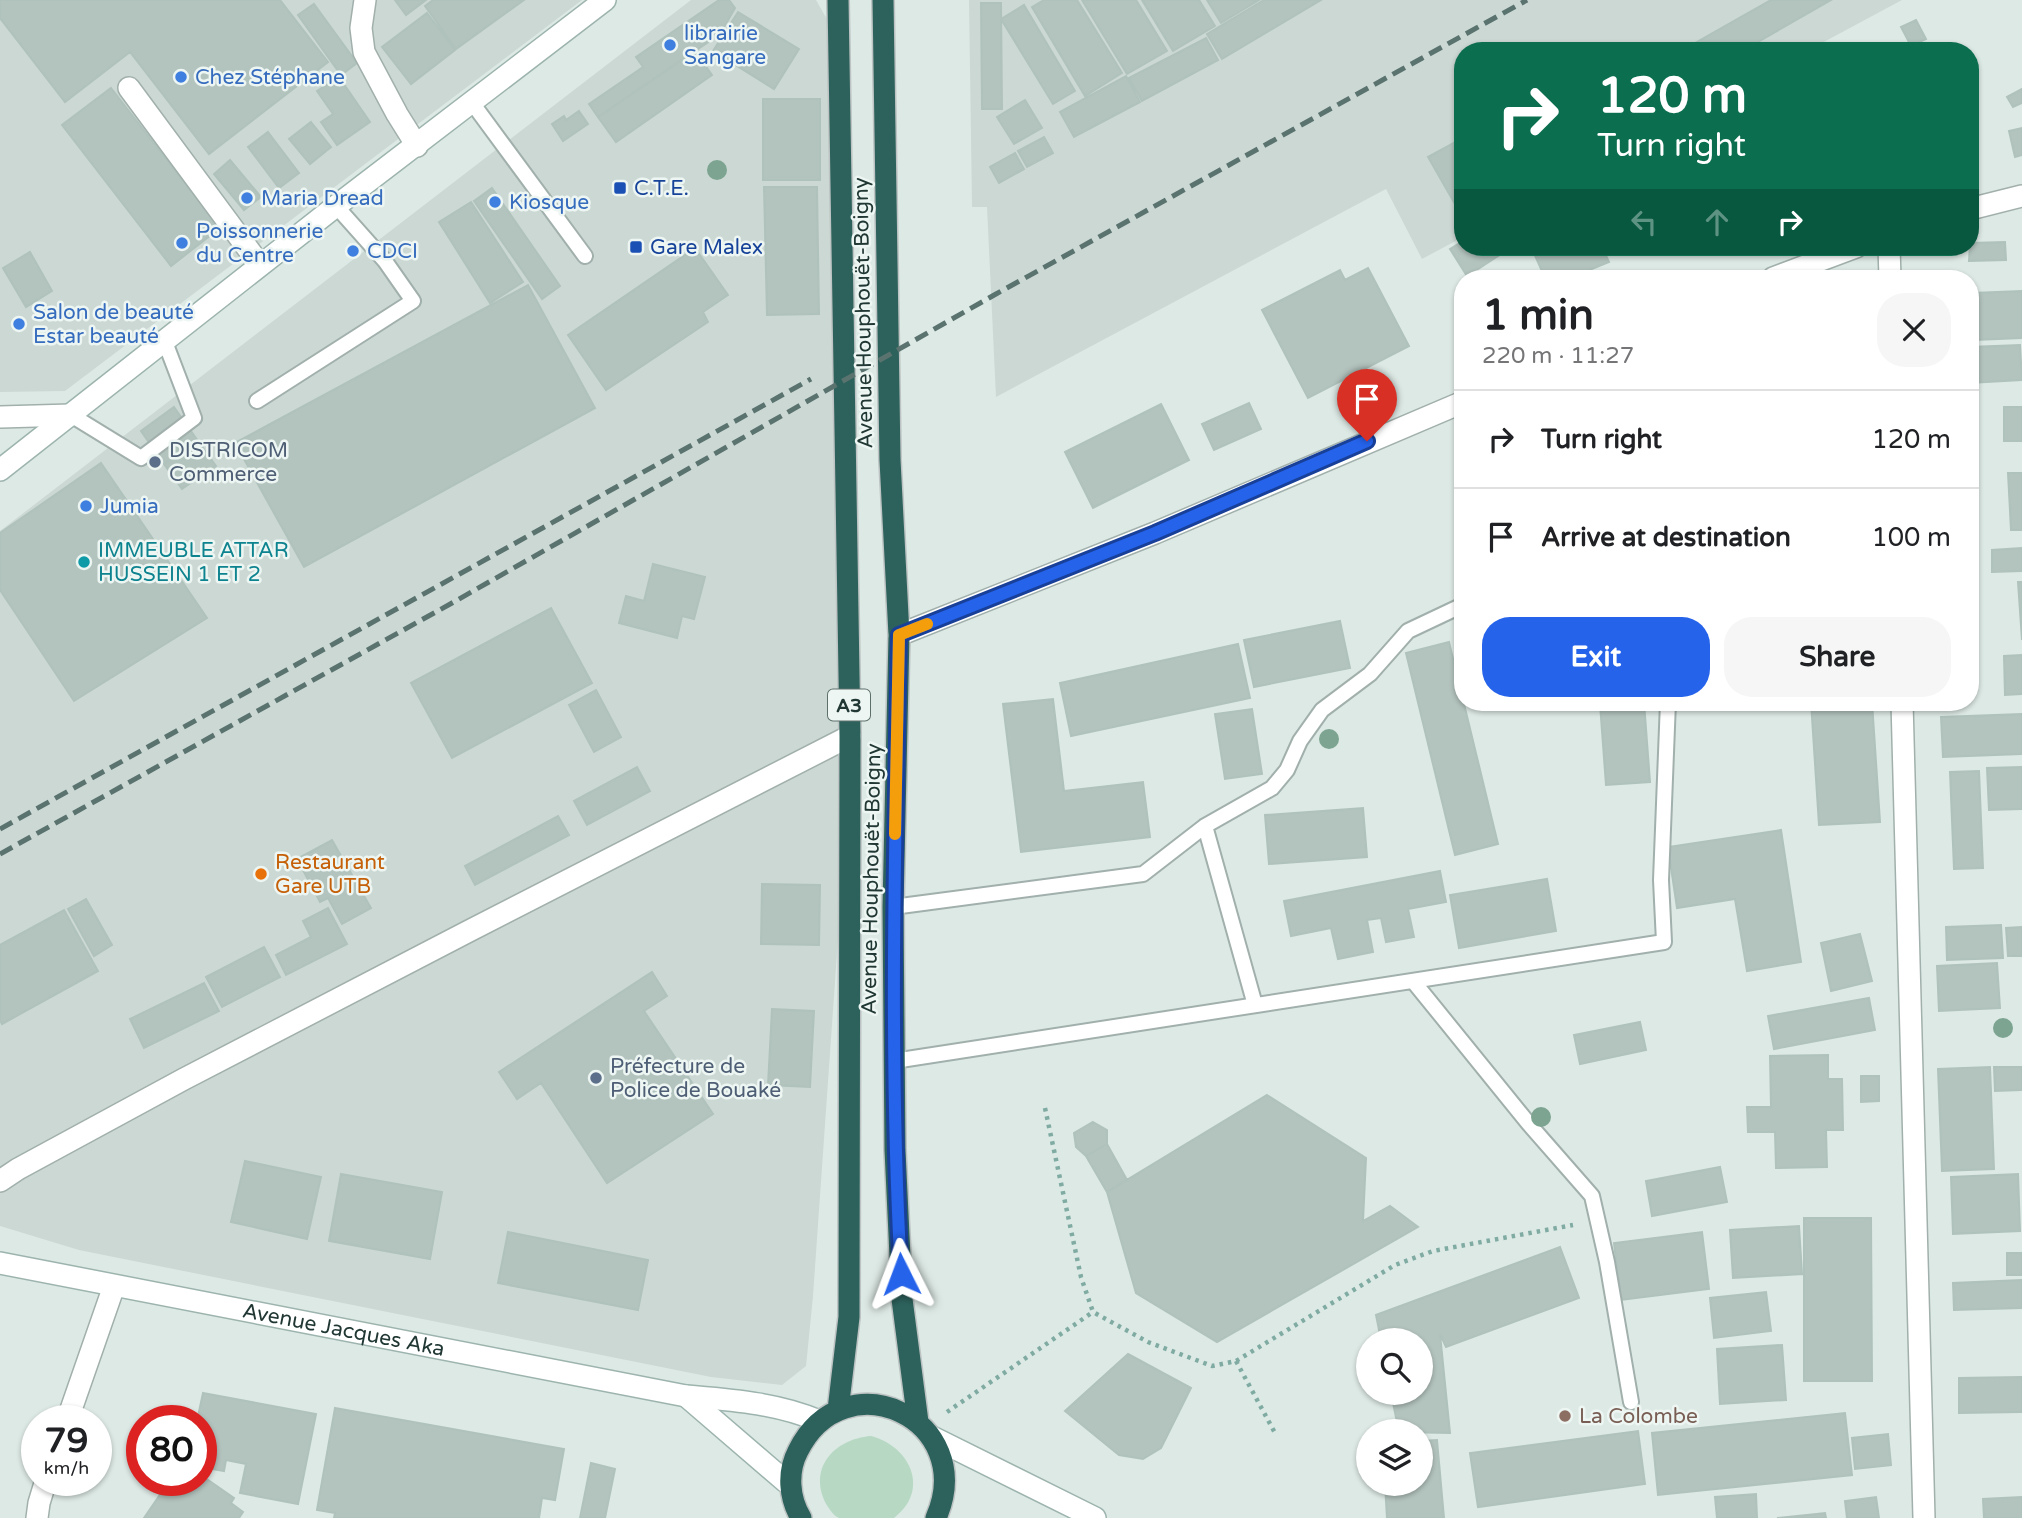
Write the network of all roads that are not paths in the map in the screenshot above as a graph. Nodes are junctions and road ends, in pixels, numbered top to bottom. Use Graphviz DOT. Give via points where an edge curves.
graph roads {
  1 [pos="365,0"];
  2 [pos="605,0"];
  3 [pos="838,0"];
  4 [pos="883,0"];
  5 [pos="129,88"];
  6 [pos="473,104"];
  7 [pos="417,146"];
  8 [pos="2022,196"];
  9 [pos="336,206"];
  10 [pos="1979,207"];
  11 [pos="585,256"];
  12 [pos="1832,256"];
  13 [pos="260,265"];
  14 [pos="1794,270"];
  15 [pos="165,342"];
  16 [pos="257,401"];
  17 [pos="1454,406"];
  18 [pos="71,415"];
  19 [pos="0,417"];
  20 [pos="0,470"];
  21 [pos="1454,609"];
  22 [pos="899,635"];
  23 [pos="1668,711"];
  24 [pos="1902,711"];
  25 [pos="850,736"];
  26 [pos="1205,826"];
  27 [pos="893,907"];
  28 [pos="1413,981"];
  29 [pos="1255,1005"];
  30 [pos="894,1061"];
  31 [pos="0,1181"];
  32 [pos="0,1263"];
  33 [pos="114,1286"];
  34 [pos="686,1396"];
  35 [pos="1631,1402"];
  36 [pos="73,1405"];
  37 [pos="838,1410"];
  38 [pos="819,1421"];
  39 [pos="925,1429"];
  40 [pos="790,1480"];
  41 [pos="41,1496"];
  42 [pos="37,1518"];
  43 [pos="801,1518"];
  44 [pos="936,1518"];
  45 [pos="1095,1518"];
  46 [pos="1924,1518"];
  1 -- 7 [label="street" via="363,52"];
  2 -- 6 [label="street"];
  3 -- 25 [label="highway, Avenue Houphouët-Boigny / A3"];
  4 -- 22 [label="highway, Avenue Houphouët-Boigny / A3" via="890,460"];
  5 -- 13 [label="street"];
  6 -- 7 [label="street"];
  6 -- 11 [label="lane"];
  7 -- 9 [label="street"];
  8 -- 10 [label="street"];
  9 -- 13 [label="street"];
  9 -- 16 [label="lane" via="414,301"];
  12 -- 14 [label="street"];
  13 -- 15 [label="street"];
  15 -- 18 [label="street"];
  15 -- 18 [label="lane" via="194,418 141,458"];
  17 -- 22 [label="street"];
  18 -- 19 [label="street"];
  18 -- 20 [label="street"];
  21 -- 26 [label="lane" via="1408,631 1370,674 1322,710 1272,788"];
  22 -- 27 [label="highway, Avenue Houphouët-Boigny / A3"];
  23 -- 28 [label="lane" via="1661,880 1664,942"];
  24 -- 46 [label="street"];
  25 -- 31 [label="street" via="209,1066"];
  25 -- 37 [label="highway, Avenue Houphouët-Boigny / A3" via="849,1317"];
  26 -- 27 [label="lane" via="1143,874"];
  26 -- 29 [label="lane"];
  27 -- 30 [label="highway, Avenue Houphouët-Boigny / A3"];
  28 -- 29 [label="lane"];
  28 -- 35 [label="lane" via="1592,1196"];
  29 -- 30 [label="lane"];
  30 -- 39 [label="highway, Avenue Houphouët-Boigny / A3" via="902,1299"];
  32 -- 33 [label="street, Avenue Jacques Aka"];
  33 -- 34 [label="street, Avenue Jacques Aka"];
  33 -- 36 [label="street"];
  34 -- 38 [label="street, Avenue Jacques Aka" via="773,1406"];
  34 -- 40 [label="street, Avenue Jacques Aka" via="786,1482"];
  37 -- 38 [label="highway"];
  37 -- 39 [label="highway" via="880,1405 900,1411"];
  38 -- 40 [label="highway" via="794,1458"];
  39 -- 44 [label="highway, Avenue Houphouët-Boigny" via="942,1458 945,1479"];
  39 -- 45 [label="street"];
  40 -- 43 [label="highway"];
  41 -- 42 [label="street"];
}
